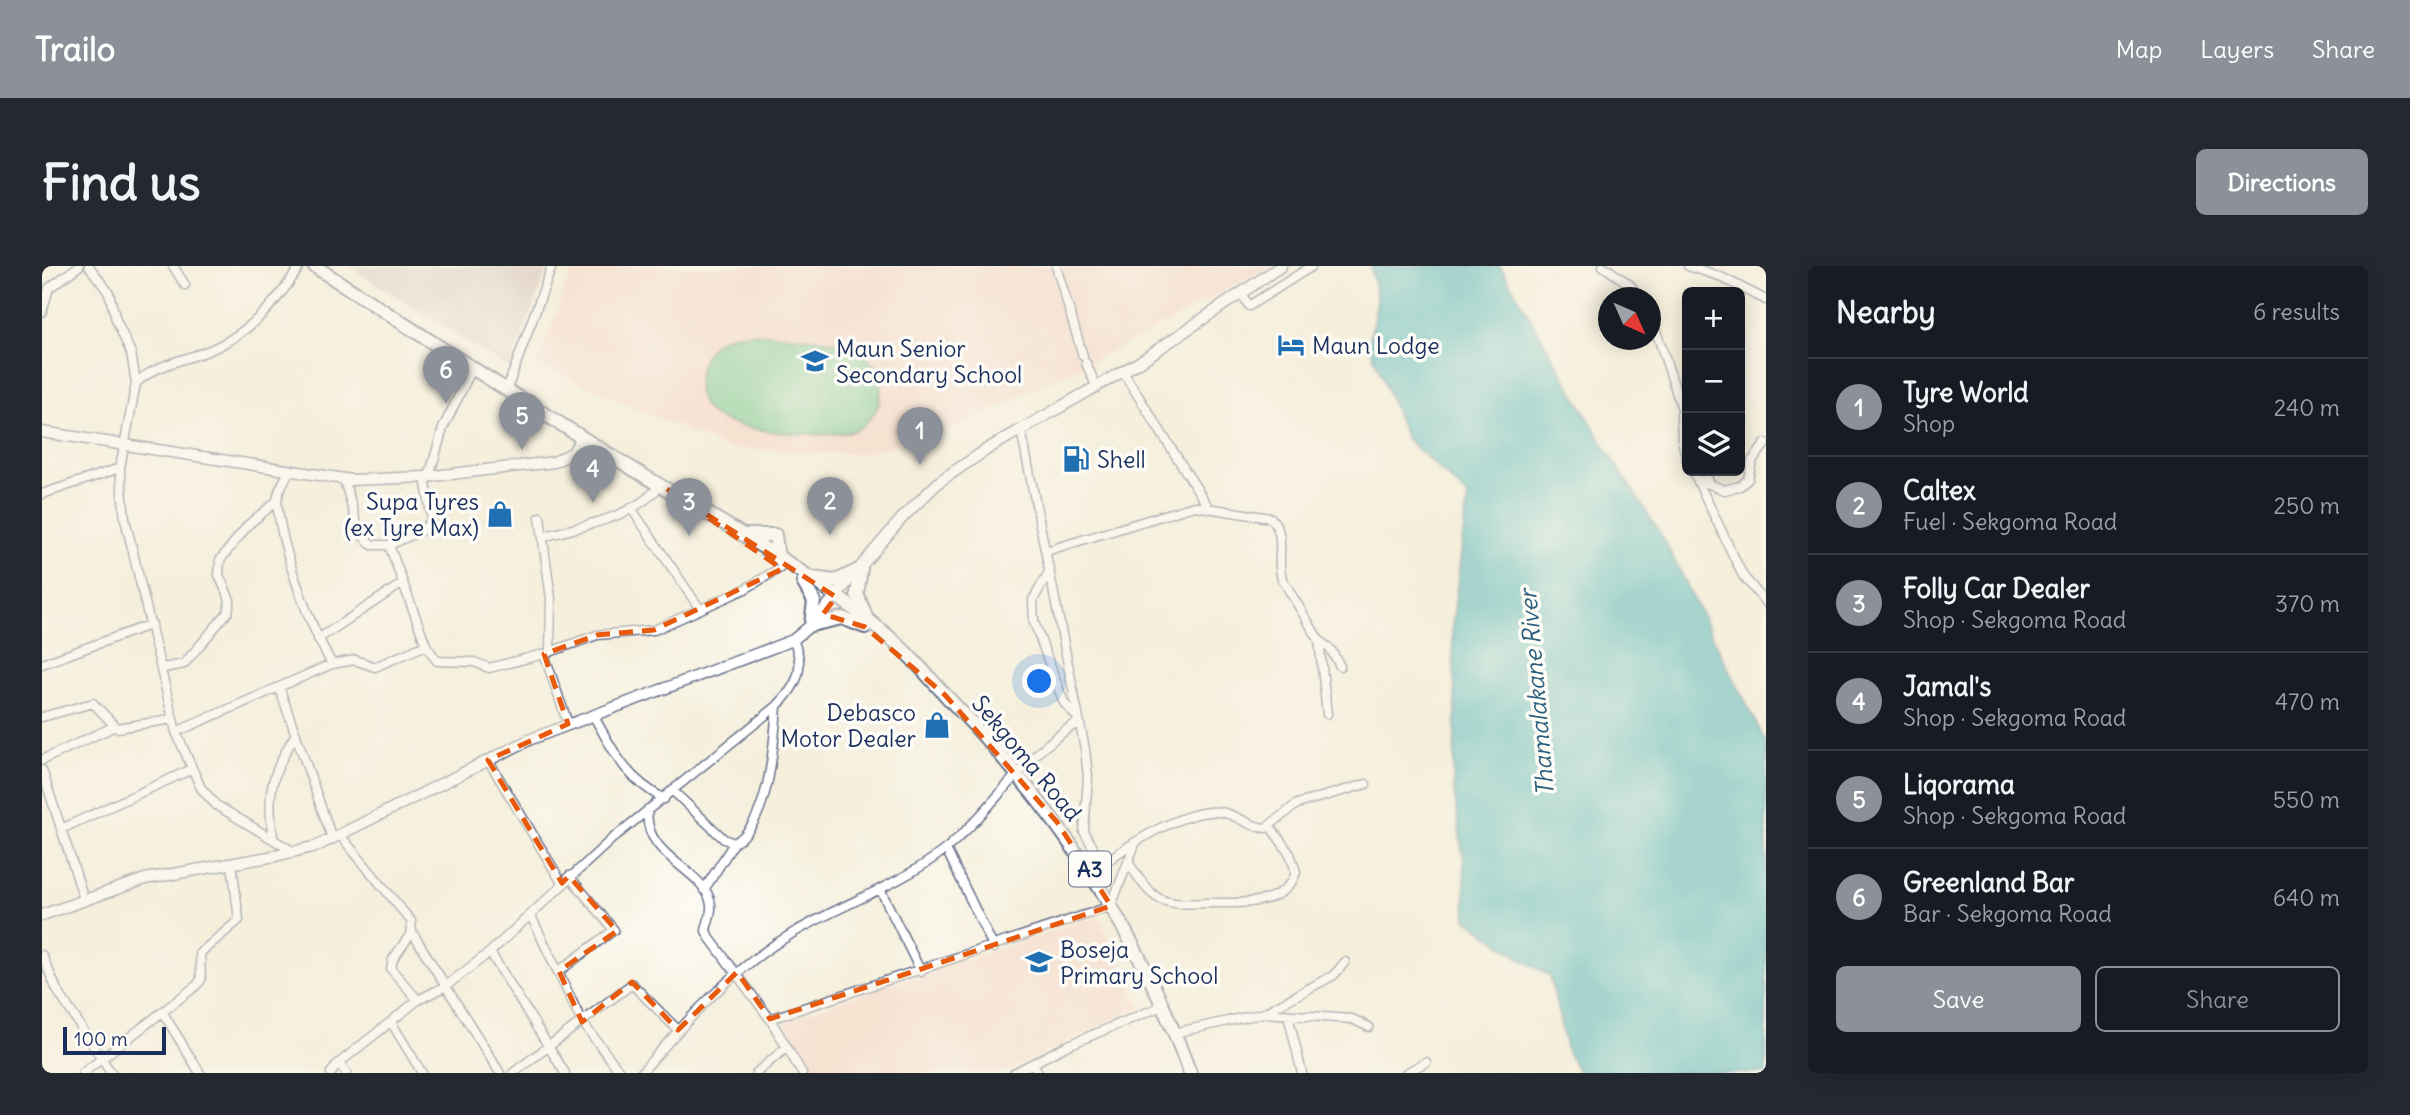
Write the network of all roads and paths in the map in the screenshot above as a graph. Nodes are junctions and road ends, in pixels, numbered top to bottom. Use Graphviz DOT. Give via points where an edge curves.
graph roads {
  1 [pos="79,266"];
  2 [pos="89,266"];
  3 [pos="173,266"];
  4 [pos="300,266"];
  5 [pos="314,266"];
  6 [pos="552,266"];
  7 [pos="1056,266"];
  8 [pos="1282,266"];
  9 [pos="1312,266"];
  10 [pos="1603,266"];
  11 [pos="1688,266"];
  12 [pos="185,285"];
  13 [pos="1632,287"];
  14 [pos="1241,293"];
  15 [pos="1766,300"];
  16 [pos="42,312"];
  17 [pos="1661,338"];
  18 [pos="472,367"];
  19 [pos="1123,372"];
  20 [pos="136,383"];
  21 [pos="1097,388"];
  22 [pos="508,390"];
  23 [pos="1681,411"];
  24 [pos="1021,430"];
  25 [pos="42,432"];
  26 [pos="583,437"];
  27 [pos="1682,440"];
  28 [pos="1766,443"];
  29 [pos="125,445"];
  30 [pos="120,468"];
  31 [pos="289,472"];
  32 [pos="1695,476"];
  33 [pos="1697,476"];
  34 [pos="1707,476"];
  35 [pos="427,477"];
  36 [pos="344,479"];
  37 [pos="1709,482"];
  38 [pos="663,487"];
  39 [pos="42,494"];
  40 [pos="277,501"];
  41 [pos="1207,505"];
  42 [pos="631,508"];
  43 [pos="540,517"];
  44 [pos="543,537"];
  45 [pos="389,545"];
  46 [pos="1046,551"];
  47 [pos="779,563"];
  48 [pos="861,569"];
  49 [pos="1050,570"];
  50 [pos="805,580"];
  51 [pos="403,583"];
  52 [pos="833,600"];
  53 [pos="1766,603"];
  54 [pos="700,609"];
  55 [pos="152,624"];
  56 [pos="867,624"];
  57 [pos="811,625"];
  58 [pos="318,639"];
  59 [pos="793,640"];
  60 [pos="1319,640"];
  61 [pos="426,645"];
  62 [pos="547,653"];
  63 [pos="42,664"];
  64 [pos="332,664"];
  65 [pos="1340,666"];
  66 [pos="163,668"];
  67 [pos="279,687"];
  68 [pos="777,705"];
  69 [pos="1327,714"];
  70 [pos="593,715"];
  71 [pos="42,717"];
  72 [pos="173,719"];
  73 [pos="1077,720"];
  74 [pos="568,724"];
  75 [pos="113,727"];
  76 [pos="176,733"];
  77 [pos="296,734"];
  78 [pos="42,760"];
  79 [pos="488,760"];
  80 [pos="192,769"];
  81 [pos="42,770"];
  82 [pos="1017,771"];
  83 [pos="1367,784"];
  84 [pos="673,791"];
  85 [pos="663,799"];
  86 [pos="648,809"];
  87 [pos="1270,826"];
  88 [pos="61,829"];
  89 [pos="273,837"];
  90 [pos="336,837"];
  91 [pos="734,842"];
  92 [pos="1135,844"];
  93 [pos="946,849"];
  94 [pos="294,852"];
  95 [pos="1128,862"];
  96 [pos="232,864"];
  97 [pos="1098,869"];
  98 [pos="569,876"];
  99 [pos="562,883"];
  100 [pos="880,889"];
  101 [pos="704,890"];
  102 [pos="84,899"];
  103 [pos="1111,906"];
  104 [pos="42,915"];
  105 [pos="531,916"];
  106 [pos="412,932"];
  107 [pos="994,948"];
  108 [pos="490,952"];
  109 [pos="42,957"];
  110 [pos="1345,962"];
  111 [pos="559,971"];
  112 [pos="737,972"];
  113 [pos="921,972"];
  114 [pos="446,986"];
  115 [pos="418,1000"];
  116 [pos="1162,1006"];
  117 [pos="163,1013"];
  118 [pos="1264,1013"];
  119 [pos="1288,1015"];
  120 [pos="770,1019"];
  121 [pos="391,1022"];
  122 [pos="582,1022"];
  123 [pos="1369,1027"];
  124 [pos="678,1030"];
  125 [pos="1174,1033"];
  126 [pos="786,1047"];
  127 [pos="550,1048"];
  128 [pos="101,1059"];
  129 [pos="1426,1062"];
  130 [pos="339,1063"];
  131 [pos="1033,1063"];
  132 [pos="83,1073"];
  133 [pos="111,1073"];
  134 [pos="200,1073"];
  135 [pos="331,1073"];
  136 [pos="346,1073"];
  137 [pos="422,1073"];
  138 [pos="500,1073"];
  139 [pos="513,1073"];
  140 [pos="565,1073"];
  141 [pos="621,1073"];
  142 [pos="641,1073"];
  143 [pos="756,1073"];
  144 [pos="802,1073"];
  145 [pos="1014,1073"];
  146 [pos="1038,1073"];
  147 [pos="1190,1073"];
  148 [pos="1301,1073"];
  149 [pos="1406,1073"];
  1 -- 16 [label="street" via="49,288"];
  2 -- 20 [label="street" via="109,293 131,353"];
  3 -- 12 [label="street"];
  4 -- 20 [label="street" via="274,303 246,329 207,351 160,367"];
  5 -- 18 [label="highway, Sekgoma Road / A3"];
  6 -- 22 [label="street"];
  7 -- 21 [label="street"];
  8 -- 14 [label="street"];
  9 -- 14 [label="street" via="1249,306"];
  10 -- 13 [label="street"];
  11 -- 15 [label="street"];
  14 -- 19 [label="street"];
  17 -- 23 [label="street"];
  18 -- 22 [label="highway, Sekgoma Road / A3"];
  18 -- 35 [label="street" via="439,438"];
  19 -- 21 [label="street"];
  19 -- 41 [label="street"];
  20 -- 29 [label="street"];
  21 -- 24 [label="street"];
  22 -- 26 [label="highway, Sekgoma Road / A3"];
  23 -- 27 [label="street"];
  24 -- 46 [label="street"];
  24 -- 48 [label="street" via="940,481"];
  25 -- 29 [label="street"];
  26 -- 35 [label="street" via="572,453 554,462"];
  26 -- 38 [label="highway, Sekgoma Road / A3"];
  28 -- 37 [label="street" via="1752,461 1744,483 1724,490"];
  29 -- 30 [label="street"];
  29 -- 31 [label="street"];
  30 -- 39 [label="street"];
  30 -- 55 [label="street" via="130,546"];
  31 -- 36 [label="street"];
  31 -- 40 [label="street"];
  32 -- 53 [label="street" via="1743,576"];
  33 -- 37 [label="street"];
  34 -- 37 [label="street"];
  35 -- 36 [label="street"];
  35 -- 45 [label="street" via="432,520 423,530"];
  36 -- 45 [label="street" via="359,532 372,545"];
  38 -- 42 [label="street"];
  38 -- 47 [label="highway, Sekgoma Road / A3"];
  38 -- 47 [label="highway, Sekgoma Road / A3"];
  40 -- 58 [label="street" via="294,574"];
  40 -- 66 [label="street" via="249,524 220,560 219,575 230,600 228,612 184,664"];
  41 -- 46 [label="street" via="1181,508"];
  41 -- 60 [label="street" via="1266,516 1276,524 1282,579"];
  42 -- 44 [label="street"];
  42 -- 54 [label="street"];
  43 -- 44 [label="street"];
  44 -- 62 [label="street" via="551,599"];
  45 -- 51 [label="street"];
  46 -- 49 [label="street"];
  47 -- 50 [label="highway, Sekgoma Road / A3"];
  47 -- 54 [label="street"];
  48 -- 50 [label="highway" via="836,581"];
  48 -- 52 [label="street"];
  48 -- 56 [label="highway" via="857,594"];
  49 -- 73 [label="street"];
  49 -- 73 [label="street" via="1032,609 1064,703"];
  50 -- 52 [label="highway, Sekgoma Road / A3"];
  50 -- 57 [label="highway" via="814,601"];
  51 -- 58 [label="street"];
  51 -- 61 [label="street"];
  52 -- 56 [label="highway, Sekgoma Road / A3"];
  52 -- 57 [label="street"];
  54 -- 62 [label="street" via="654,630 597,635"];
  55 -- 63 [label="street"];
  55 -- 66 [label="street"];
  56 -- 57 [label="highway" via="842,618"];
  56 -- 82 [label="highway, Sekgoma Road / A3" via="930,675"];
  57 -- 59 [label="street"];
  58 -- 64 [label="street"];
  59 -- 68 [label="street" via="801,666 799,680"];
  59 -- 70 [label="street"];
  60 -- 65 [label="street"];
  60 -- 69 [label="street"];
  61 -- 62 [label="street" via="437,661 474,662 485,668"];
  61 -- 64 [label="street" via="375,667 355,660"];
  62 -- 74 [label="street"];
  64 -- 67 [label="street"];
  66 -- 72 [label="street"];
  67 -- 76 [label="street"];
  67 -- 77 [label="street"];
  68 -- 84 [label="street"];
  68 -- 91 [label="street" via="758,816 743,838"];
  70 -- 74 [label="street"];
  70 -- 85 [label="street" via="628,773"];
  71 -- 75 [label="street" via="93,703"];
  72 -- 75 [label="street"];
  72 -- 76 [label="street"];
  73 -- 82 [label="street"];
  73 -- 97 [label="street" via="1088,777 1084,832"];
  74 -- 79 [label="street"];
  75 -- 78 [label="street"];
  76 -- 80 [label="street"];
  77 -- 89 [label="street" via="270,787"];
  77 -- 90 [label="street"];
  79 -- 90 [label="street"];
  79 -- 99 [label="street"];
  80 -- 88 [label="street"];
  80 -- 89 [label="street" via="216,805"];
  81 -- 88 [label="street"];
  82 -- 93 [label="street"];
  82 -- 97 [label="highway, Sekgoma Road / A3"];
  83 -- 87 [label="street" via="1297,804"];
  84 -- 85 [label="street"];
  84 -- 91 [label="street" via="724,839"];
  85 -- 86 [label="street"];
  86 -- 98 [label="street"];
  86 -- 101 [label="street" via="648,823 661,849"];
  87 -- 92 [label="street" via="1257,827 1234,815 1202,813"];
  87 -- 95 [label="street" via="1290,853 1296,872 1289,886 1267,899 1168,902 1151,893"];
  88 -- 102 [label="street"];
  89 -- 94 [label="street"];
  90 -- 94 [label="street"];
  90 -- 106 [label="street" via="405,911"];
  91 -- 101 [label="street"];
  92 -- 95 [label="street"];
  92 -- 97 [label="street"];
  93 -- 100 [label="street"];
  93 -- 107 [label="street"];
  94 -- 96 [label="street"];
  95 -- 103 [label="street"];
  96 -- 102 [label="street" via="145,879"];
  96 -- 117 [label="street" via="239,920 204,948 198,960 201,980"];
  97 -- 103 [label="highway, Sekgoma Road / A3"];
  98 -- 99 [label="street"];
  98 -- 111 [label="street" via="614,930"];
  99 -- 105 [label="street"];
  100 -- 112 [label="street" via="793,933"];
  100 -- 113 [label="street"];
  101 -- 112 [label="street" via="712,910 706,931"];
  102 -- 104 [label="street"];
  103 -- 107 [label="street"];
  103 -- 116 [label="highway, Sekgoma Road / A3"];
  105 -- 108 [label="street"];
  105 -- 111 [label="street"];
  106 -- 114 [label="street"];
  106 -- 115 [label="street" via="391,968"];
  107 -- 113 [label="street"];
  108 -- 114 [label="street"];
  108 -- 127 [label="street"];
  109 -- 128 [label="street" via="57,990"];
  110 -- 118 [label="street" via="1334,975"];
  111 -- 122 [label="street"];
  112 -- 120 [label="street"];
  112 -- 124 [label="street"];
  113 -- 120 [label="street"];
  114 -- 115 [label="street"];
  114 -- 138 [label="street"];
  115 -- 121 [label="street"];
  116 -- 125 [label="highway, Sekgoma Road / A3"];
  116 -- 131 [label="street"];
  117 -- 128 [label="street"];
  117 -- 134 [label="street"];
  118 -- 119 [label="street"];
  118 -- 125 [label="street"];
  119 -- 123 [label="street" via="1352,1019"];
  119 -- 148 [label="street"];
  120 -- 126 [label="street"];
  121 -- 130 [label="street"];
  121 -- 137 [label="street"];
  122 -- 124 [label="street" via="632,984"];
  122 -- 127 [label="street"];
  122 -- 141 [label="street"];
  124 -- 142 [label="street"];
  125 -- 147 [label="highway, Sekgoma Road / A3"];
  126 -- 143 [label="street"];
  126 -- 144 [label="street"];
  127 -- 139 [label="street"];
  127 -- 140 [label="street"];
  128 -- 132 [label="street"];
  128 -- 133 [label="street"];
  129 -- 149 [label="street"];
  130 -- 135 [label="street"];
  130 -- 136 [label="street"];
  131 -- 145 [label="street"];
  131 -- 146 [label="street"];
}
